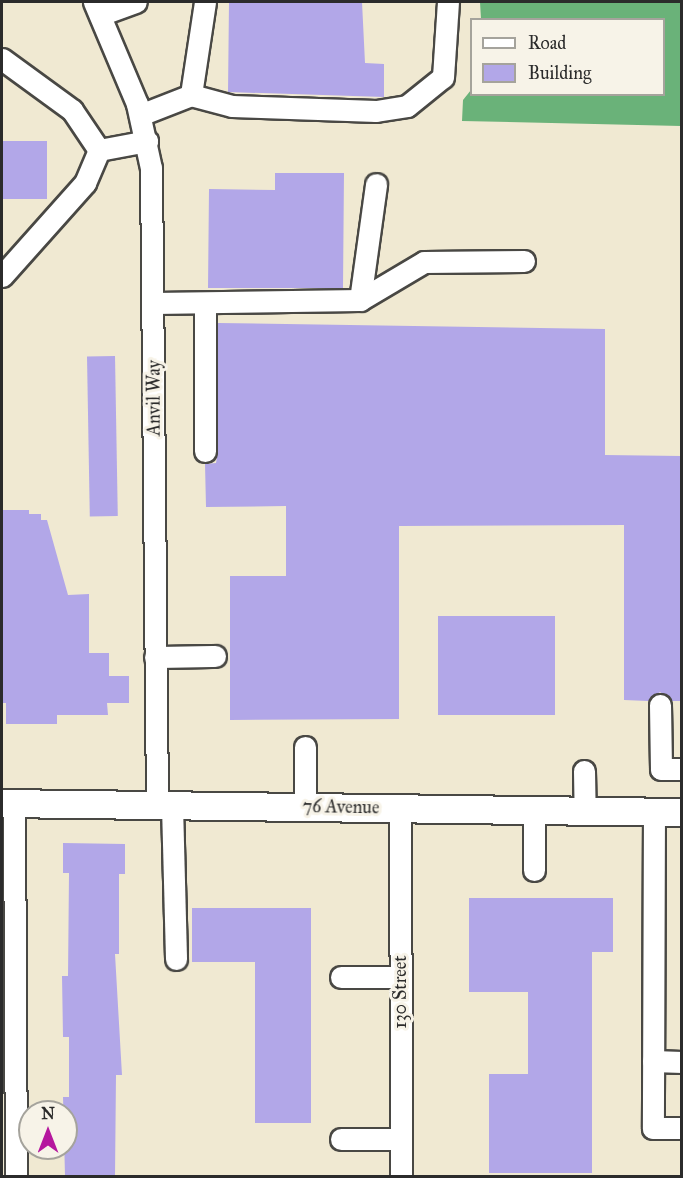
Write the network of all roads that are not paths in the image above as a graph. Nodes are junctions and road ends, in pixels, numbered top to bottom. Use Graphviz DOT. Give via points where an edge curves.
graph roads {
  1 [pos="136,2"];
  2 [pos="205,2"];
  3 [pos="448,2"];
  4 [pos="97,8"];
  5 [pos="2,59"];
  6 [pos="191,95"];
  7 [pos="140,115"];
  8 [pos="147,141"];
  9 [pos="99,150"];
  10 [pos="376,184"];
  11 [pos="524,261"];
  12 [pos="2,276"];
  13 [pos="360,300"];
  14 [pos="154,303"];
  15 [pos="205,303"];
  16 [pos="205,452"];
  17 [pos="215,656"];
  18 [pos="155,657"];
  19 [pos="660,705"];
  20 [pos="305,747"];
  21 [pos="681,769"];
  22 [pos="584,771"];
  23 [pos="8,803"];
  24 [pos="164,805"];
  25 [pos="305,807"];
  26 [pos="400,808"];
  27 [pos="534,810"];
  28 [pos="585,810"];
  29 [pos="654,811"];
  30 [pos="681,812"];
  31 [pos="534,870"];
  32 [pos="176,959"];
  33 [pos="341,977"];
  34 [pos="400,977"];
  35 [pos="653,1061"];
  36 [pos="681,1062"];
  37 [pos="681,1128"];
  38 [pos="341,1139"];
  39 [pos="400,1139"];
  40 [pos="16,1176"];
  41 [pos="400,1176"];
  1 -- 4 [label="street"];
  2 -- 6 [label="street"];
  3 -- 6 [label="street" via="443,77 407,106 376,111 232,106"];
  4 -- 7 [label="street, Anvil Way"];
  5 -- 9 [label="street" via="72,110"];
  6 -- 7 [label="street"];
  7 -- 8 [label="street, Anvil Way"];
  8 -- 9 [label="street"];
  8 -- 14 [label="street, Anvil Way" via="153,194"];
  9 -- 12 [label="street" via="85,183"];
  10 -- 13 [label="street"];
  11 -- 13 [label="street" via="424,262"];
  13 -- 15 [label="street"];
  14 -- 15 [label="street"];
  14 -- 18 [label="street, Anvil Way"];
  15 -- 16 [label="street"];
  17 -- 18 [label="street"];
  18 -- 24 [label="street, Anvil Way"];
  19 -- 21 [label="street" via="661,769"];
  20 -- 25 [label="street"];
  22 -- 28 [label="street"];
  23 -- 24 [label="main road, 76 Avenue"];
  23 -- 40 [label="street"];
  24 -- 25 [label="main road, 76 Avenue"];
  24 -- 32 [label="street, Anvil Way"];
  25 -- 26 [label="main road, 76 Avenue"];
  26 -- 27 [label="main road, 76 Avenue"];
  26 -- 34 [label="street, 130 Street"];
  27 -- 28 [label="main road, 76 Avenue"];
  27 -- 31 [label="street"];
  28 -- 29 [label="main road, 76 Avenue"];
  29 -- 30 [label="main road, 76 Avenue"];
  29 -- 35 [label="street"];
  33 -- 34 [label="street"];
  34 -- 39 [label="street, 130 Street"];
  35 -- 36 [label="street"];
  35 -- 37 [label="street" via="653,1128"];
  38 -- 39 [label="street"];
  39 -- 41 [label="street, 130 Street"];
}
